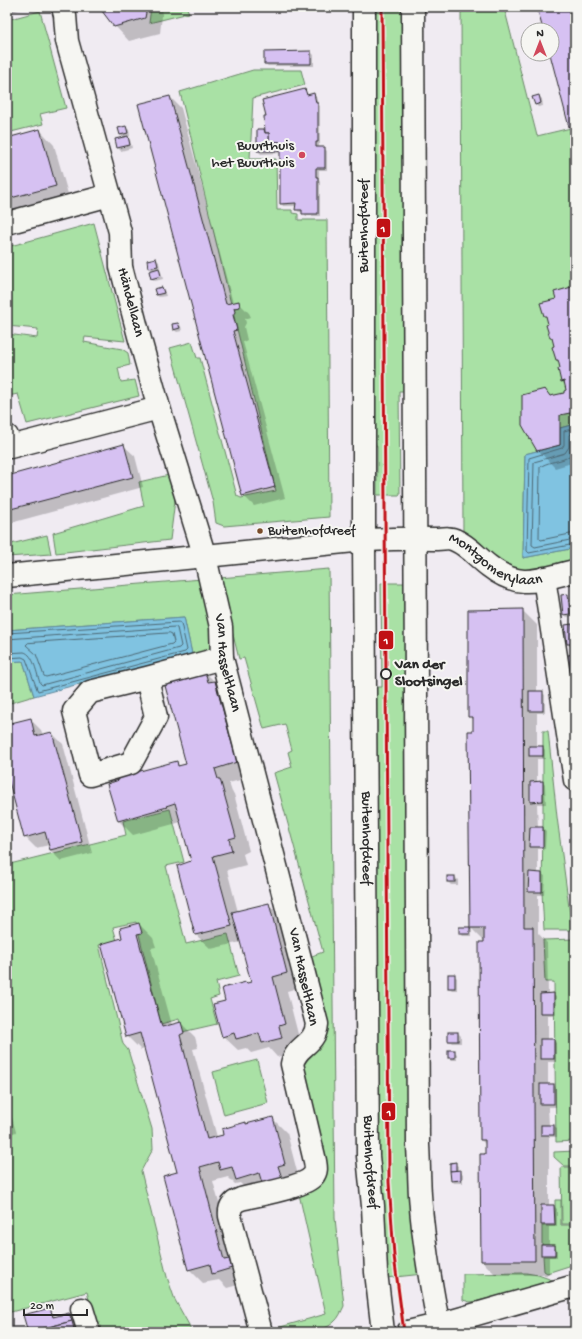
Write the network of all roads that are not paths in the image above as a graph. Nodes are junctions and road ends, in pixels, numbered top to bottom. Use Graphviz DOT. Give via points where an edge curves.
graph roads {
  1 [pos="63,7"];
  2 [pos="364,7"];
  3 [pos="413,7"];
  4 [pos="110,195"];
  5 [pos="7,223"];
  6 [pos="160,408"];
  7 [pos="7,436"];
  8 [pos="416,538"];
  9 [pos="364,540"];
  10 [pos="205,557"];
  11 [pos="575,571"];
  12 [pos="7,576"];
  13 [pos="544,578"];
  14 [pos="222,658"];
  15 [pos="147,678"];
  16 [pos="575,780"];
  17 [pos="575,1287"];
  18 [pos="82,1309"];
  19 [pos="439,1329"];
  20 [pos="89,1332"];
  21 [pos="261,1332"];
  22 [pos="383,1332"];
  23 [pos="408,1332"];
  1 -- 4 [label="street, Händellaan" via="67,41"];
  2 -- 9 [label="street, Buitenhofdreef"];
  3 -- 8 [label="street"];
  4 -- 5 [label="street"];
  4 -- 6 [label="street, Händellaan" via="120,232 121,267"];
  6 -- 7 [label="street" via="10,447"];
  6 -- 10 [label="street, Händellaan"];
  8 -- 9 [label="street"];
  8 -- 13 [label="street, Montgomerylaan" via="454,539 468,547 489,566 520,582"];
  8 -- 19 [label="street" via="419,1167 426,1250"];
  9 -- 10 [label="street"];
  9 -- 22 [label="street, Buitenhofdreef" via="368,1156"];
  10 -- 12 [label="street"];
  10 -- 14 [label="street, Van Hasseltlaan" via="221,627"];
  11 -- 13 [label="street, Montgomerylaan"];
  13 -- 16 [label="street"];
  14 -- 15 [label="street"];
  14 -- 21 [label="street, Van Hasseltlaan" via="317,1024 314,1037 296,1053 292,1064 315,1161 315,1173 303,1183 235,1201 229,1212"];
  15 -- 15 [label="street" via="156,716 131,763 90,775 74,711 90,692"];
  17 -- 19 [label="street"];
  18 -- 20 [label="street"];
  19 -- 23 [label="street"];
}
